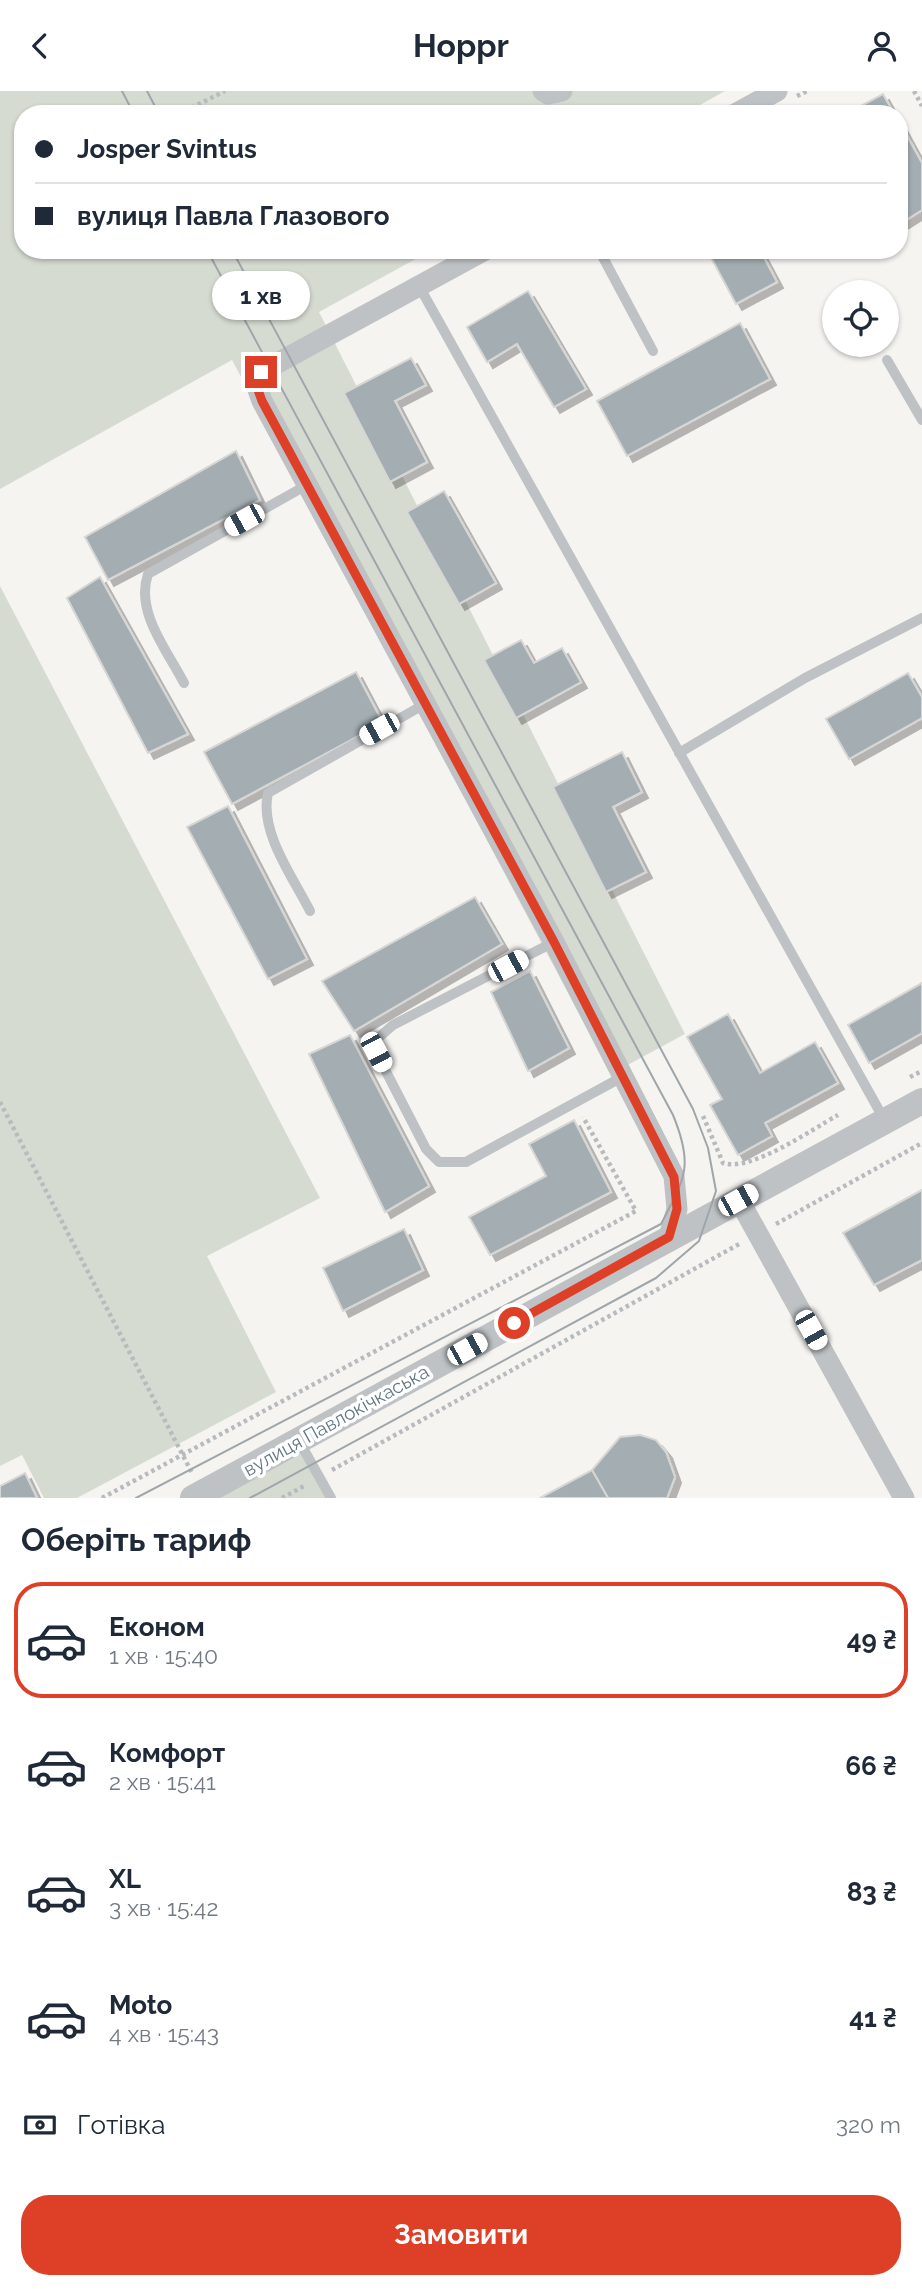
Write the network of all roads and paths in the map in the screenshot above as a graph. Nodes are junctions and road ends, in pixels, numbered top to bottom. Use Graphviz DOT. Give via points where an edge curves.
graph roads {
  1 [pos="225,91"];
  2 [pos="542,91"];
  3 [pos="562,91"];
  4 [pos="914,91"];
  5 [pos="771,92"];
  6 [pos="197,105"];
  7 [pos="750,105"];
  8 [pos="922,106"];
  9 [pos="468,259"];
  10 [pos="604,259"];
  11 [pos="419,286"];
  12 [pos="653,351"];
  13 [pos="887,359"];
  14 [pos="922,420"];
  15 [pos="307,485"];
  16 [pos="922,618"];
  17 [pos="184,683"];
  18 [pos="425,704"];
  19 [pos="679,753"];
  20 [pos="310,911"];
  21 [pos="554,942"];
  22 [pos="624,1076"];
  23 [pos="922,1101"];
  24 [pos="0,1103"];
  25 [pos="575,1103"];
  26 [pos="703,1116"];
  27 [pos="885,1121"];
  28 [pos="751,1162"];
  29 [pos="738,1200"];
  30 [pos="669,1237"];
  31 [pos="629,1305"];
  32 [pos="299,1441"];
  33 [pos="183,1455"];
  34 [pos="320,1477"];
  35 [pos="198,1495"];
  36 [pos="102,1498"];
  37 [pos="282,1498"];
  38 [pos="331,1498"];
  39 [pos="904,1498"];
  1 -- 6 [label="path"];
  2 -- 3 [label="street" via="548,95"];
  4 -- 8 [label="path"];
  5 -- 7 [label="street"];
  9 -- 11 [label="street"];
  10 -- 12 [label="lane"];
  11 -- 15 [label="street" via="261,372 257,387 262,401"];
  11 -- 19 [label="lane"];
  13 -- 14 [label="lane"];
  15 -- 17 [label="lane" via="148,574 144,605"];
  15 -- 18 [label="street"];
  16 -- 19 [label="lane" via="805,678"];
  18 -- 20 [label="lane" via="268,793 269,824"];
  18 -- 21 [label="street"];
  19 -- 27 [label="lane"];
  21 -- 22 [label="street"];
  21 -- 25 [label="lane" via="393,1025 378,1038 376,1052 426,1149 439,1162 466,1162"];
  22 -- 25 [label="lane"];
  22 -- 30 [label="street" via="674,1177 677,1209"];
  23 -- 27 [label="street, вулиця Павлокічкаська"];
  24 -- 33 [label="path"];
  25 -- 33 [label="path" via="636,1211"];
  26 -- 28 [label="path" via="723,1163 734,1167"];
  27 -- 29 [label="street, вулиця Павлокічкаська"];
  29 -- 30 [label="street, вулиця Павлокічкаська"];
  29 -- 39 [label="street"];
  30 -- 32 [label="street, вулиця Павлокічкаська"];
  31 -- 34 [label="path"];
  32 -- 34 [label="lane"];
  32 -- 35 [label="street, вулиця Павлокічкаська"];
  33 -- 35 [label="path"];
  33 -- 36 [label="path"];
  34 -- 37 [label="path"];
  34 -- 38 [label="lane"];
}
